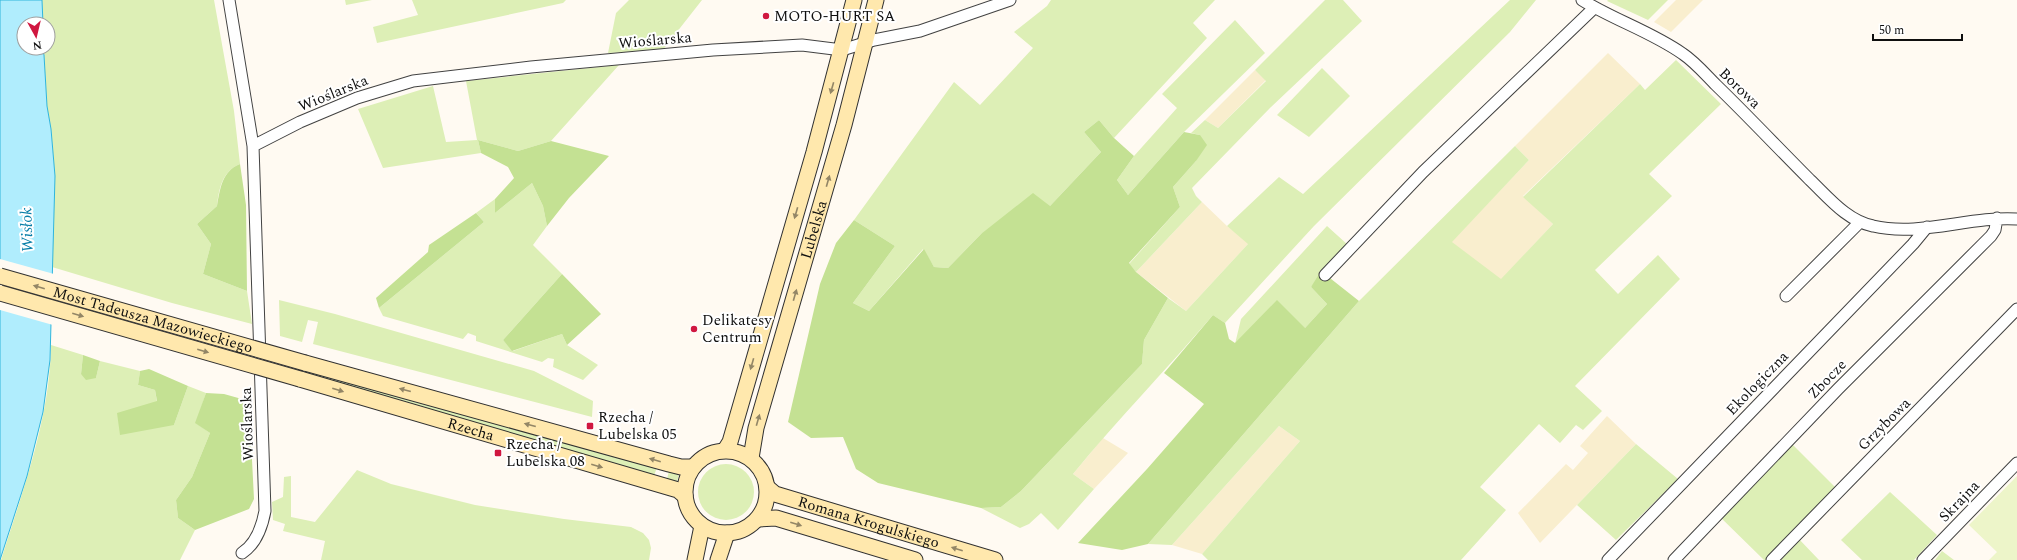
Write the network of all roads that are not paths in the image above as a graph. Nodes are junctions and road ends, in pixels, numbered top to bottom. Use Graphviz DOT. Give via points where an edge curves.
graph roads {
  1 [pos="230,0"];
  2 [pos="854,0"];
  3 [pos="876,0"];
  4 [pos="1010,0"];
  5 [pos="1582,0"];
  6 [pos="1594,8"];
  7 [pos="866,42"];
  8 [pos="842,50"];
  9 [pos="253,146"];
  10 [pos="1997,218"];
  11 [pos="2017,219"];
  12 [pos="1860,222"];
  13 [pos="1926,227"];
  14 [pos="1325,275"];
  15 [pos="0,276"];
  16 [pos="0,293"];
  17 [pos="1786,296"];
  18 [pos="2017,309"];
  19 [pos="305,363"];
  20 [pos="300,379"];
  21 [pos="725,450"];
  22 [pos="751,458"];
  23 [pos="2017,463"];
  24 [pos="693,467"];
  25 [pos="768,488"];
  26 [pos="685,496"];
  27 [pos="758,519"];
  28 [pos="702,526"];
  29 [pos="727,533"];
  30 [pos="242,553"];
  31 [pos="695,560"];
  32 [pos="718,560"];
  33 [pos="915,560"];
  34 [pos="995,560"];
  35 [pos="1608,560"];
  36 [pos="1674,560"];
  37 [pos="1772,560"];
  38 [pos="1923,560"];
  1 -- 9 [label="street"];
  2 -- 8 [label="main road, Lubelska"];
  3 -- 7 [label="main road, Lubelska"];
  4 -- 7 [label="street" via="920,31"];
  5 -- 6 [label="street, Borowa"];
  6 -- 12 [label="street, Borowa" via="1642,30 1685,55 1824,193 1849,216"];
  6 -- 14 [label="street" via="1423,172"];
  7 -- 8 [label="street"];
  22 -- 7 [label="main road, Lubelska, one-way" via="756,428"];
  8 -- 9 [label="street, Wioślarska" via="802,45 713,50 531,67 413,82 351,100"];
  8 -- 21 [label="main road, Lubelska, one-way" via="730,442"];
  9 -- 30 [label="street, Wioślarska" via="265,511 252,547"];
  10 -- 11 [label="street, Borowa"];
  10 -- 13 [label="street, Borowa"];
  10 -- 36 [label="street, Zbocze" via="1991,236 1838,389"];
  12 -- 13 [label="street, Borowa" via="1890,230"];
  12 -- 17 [label="street"];
  13 -- 35 [label="street, Ekologiczna" via="1913,244"];
  19 -- 15 [label="main road, Most Tadeusza Mazowieckiego, one-way, bridge"];
  16 -- 20 [label="main road, Most Tadeusza Mazowieckiego, one-way, bridge"];
  18 -- 37 [label="street, Grzybowa"];
  24 -- 19 [label="main road, Rzecha, one-way" via="669,464"];
  20 -- 26 [label="main road, Rzecha, one-way" via="678,490"];
  21 -- 22 [label="main road"];
  21 -- 24 [label="main road" via="704,457"];
  22 -- 25 [label="main road" via="762,471"];
  23 -- 38 [label="street, Skrajna"];
  24 -- 26 [label="main road" via="686,480"];
  25 -- 27 [label="main road" via="766,503"];
  34 -- 25 [label="main road, Romana Krogulskiego, one-way" via="776,494"];
  26 -- 28 [label="main road" via="689,510"];
  27 -- 29 [label="main road" via="742,530"];
  27 -- 33 [label="main road, Romana Krogulskiego, one-way" via="776,518"];
  28 -- 29 [label="main road"];
  28 -- 31 [label="main road"];
  29 -- 32 [label="main road"];
}
